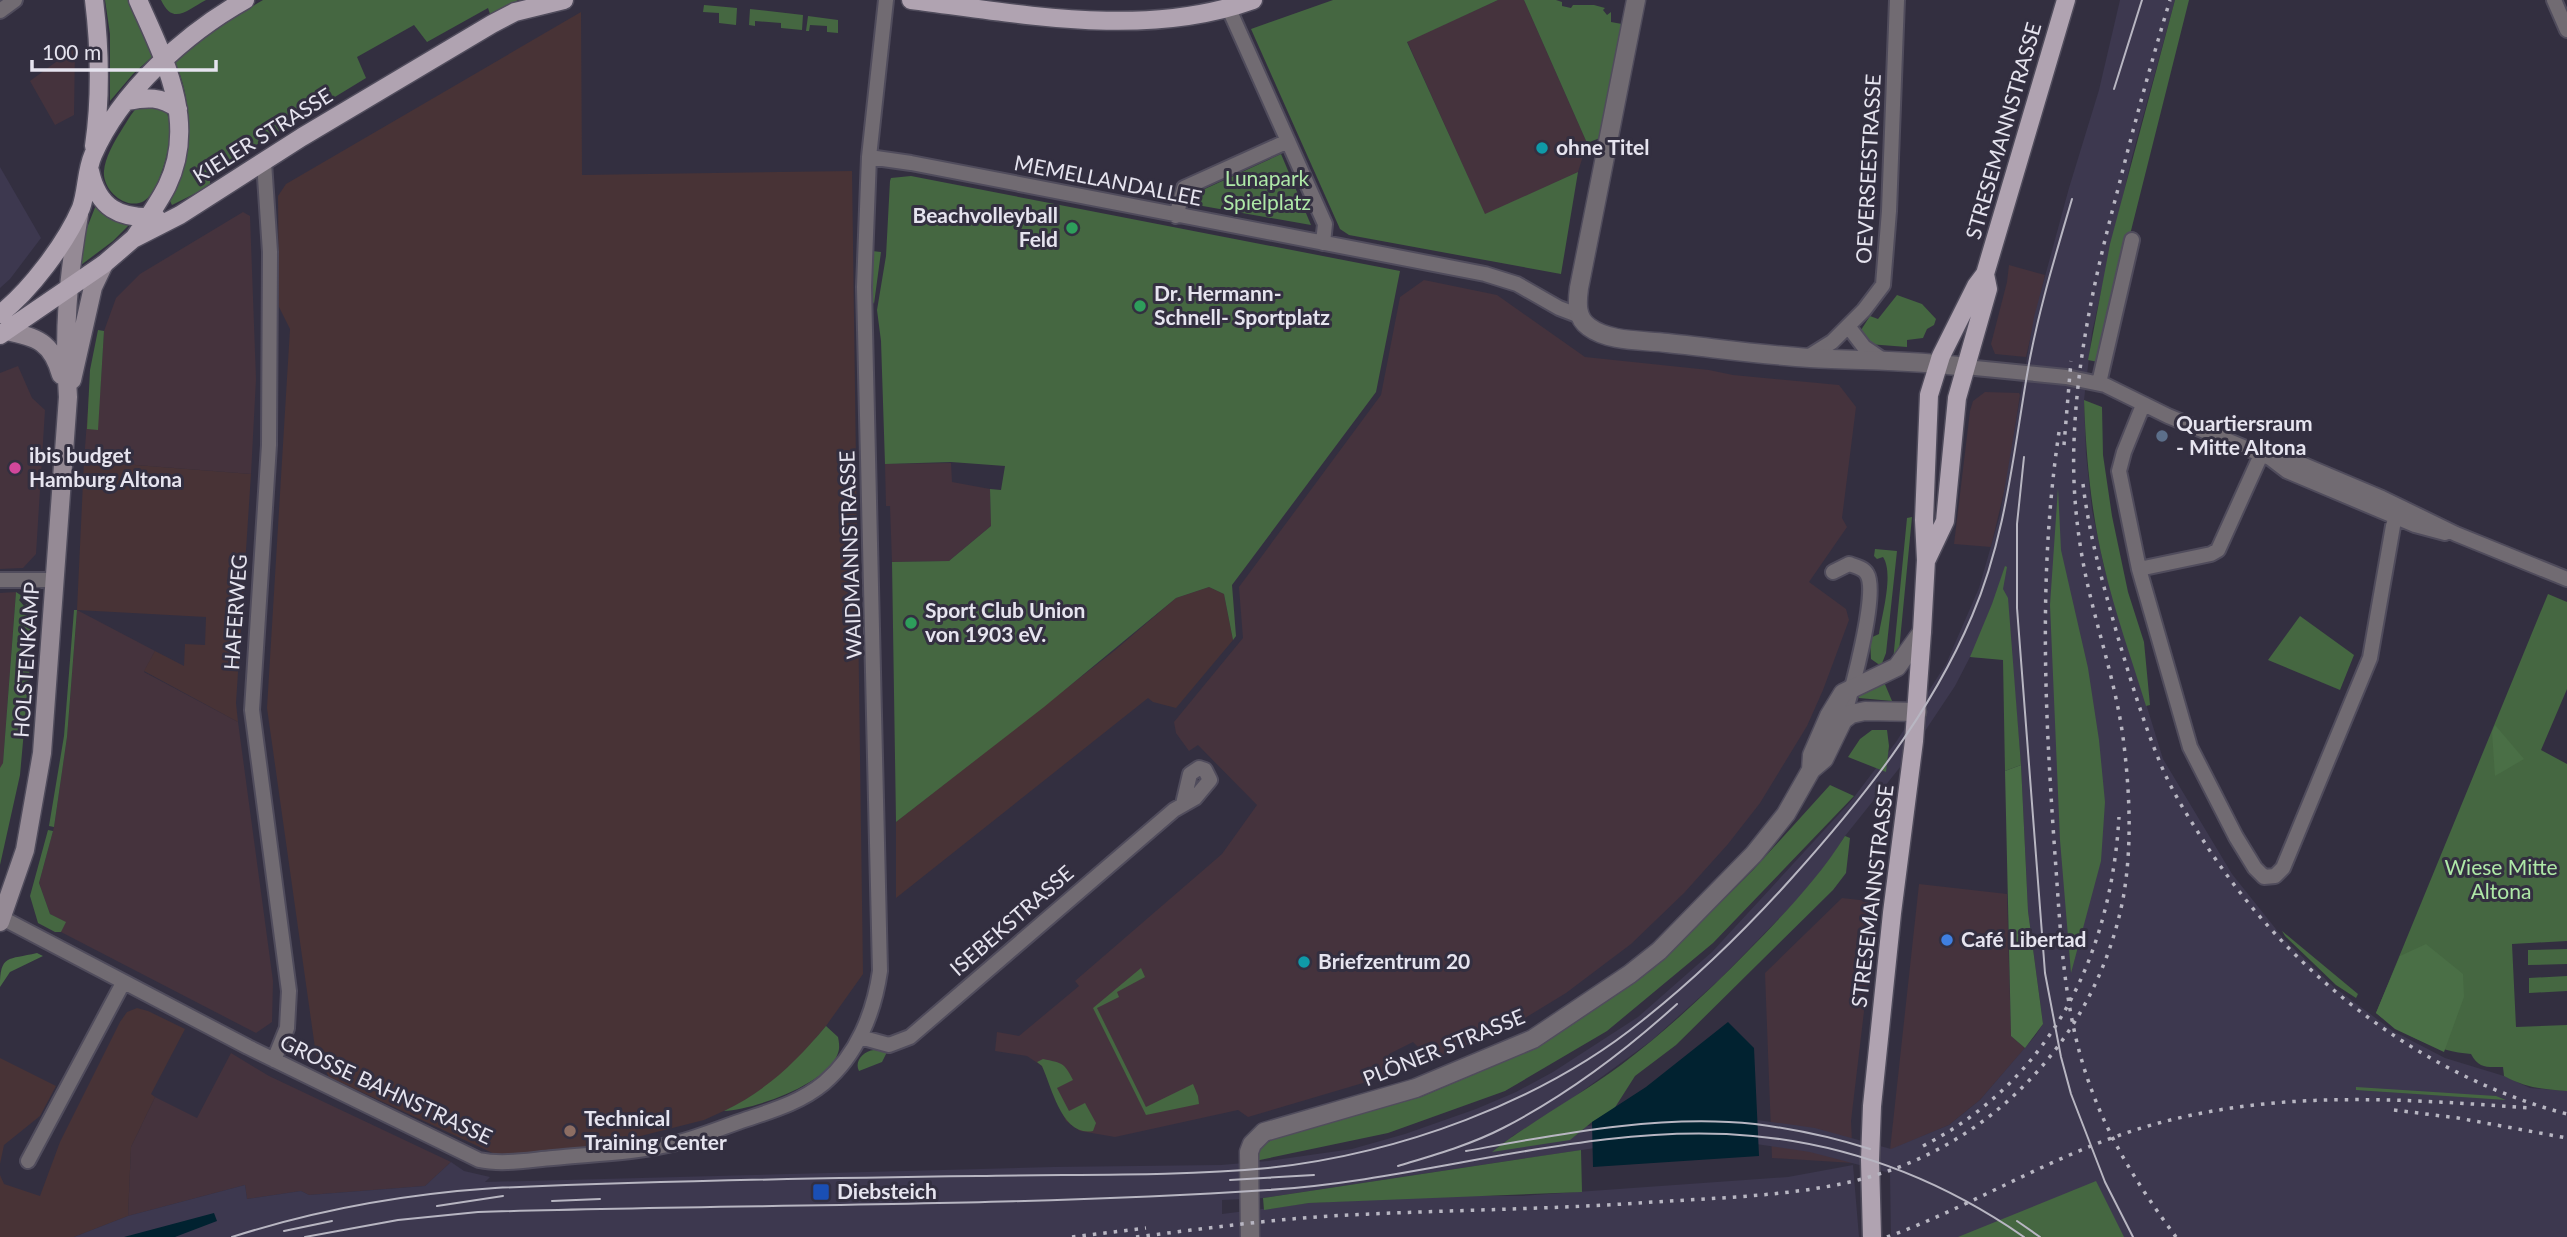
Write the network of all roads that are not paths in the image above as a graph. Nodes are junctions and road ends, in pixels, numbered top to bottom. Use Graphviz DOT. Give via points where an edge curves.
graph roads {
  1 [pos="15,0"];
  2 [pos="94,0"];
  3 [pos="138,0"];
  4 [pos="245,0"];
  5 [pos="564,0"];
  6 [pos="886,0"];
  7 [pos="911,0"];
  8 [pos="1253,0"];
  9 [pos="1636,0"];
  10 [pos="1897,0"];
  11 [pos="2066,0"];
  12 [pos="2554,0"];
  13 [pos="521,6"];
  14 [pos="1228,9"];
  15 [pos="0,11"];
  16 [pos="2567,30"];
  17 [pos="165,59"];
  18 [pos="127,101"];
  19 [pos="178,109"];
  20 [pos="1288,141"];
  21 [pos="869,158"];
  22 [pos="264,162"];
  23 [pos="91,164"];
  24 [pos="80,208"];
  25 [pos="180,215"];
  26 [pos="1176,216"];
  27 [pos="148,217"];
  28 [pos="134,239"];
  29 [pos="2132,240"];
  30 [pos="1323,243"];
  31 [pos="104,264"];
  32 [pos="1986,274"];
  33 [pos="67,290"];
  34 [pos="0,314"];
  35 [pos="1580,316"];
  36 [pos="1848,326"];
  37 [pos="3,333"];
  38 [pos="1806,358"];
  39 [pos="1882,360"];
  40 [pos="1938,363"];
  41 [pos="1965,367"];
  42 [pos="2099,383"];
  43 [pos="68,397"];
  44 [pos="2143,405"];
  45 [pos="2266,456"];
  46 [pos="2397,511"];
  47 [pos="1926,560"];
  48 [pos="2139,569"];
  49 [pos="1833,572"];
  50 [pos="2565,577"];
  51 [pos="0,580"];
  52 [pos="56,580"];
  53 [pos="1863,632"];
  54 [pos="1922,632"];
  55 [pos="1861,653"];
  56 [pos="1882,676"];
  57 [pos="1848,694"];
  58 [pos="1865,711"];
  59 [pos="1917,712"];
  60 [pos="1843,720"];
  61 [pos="1811,770"];
  62 [pos="1183,804"];
  63 [pos="1,920"];
  64 [pos="123,984"];
  65 [pos="860,1037"];
  66 [pos="274,1060"];
  67 [pos="816,1089"];
  68 [pos="28,1161"];
  69 [pos="1250,1237"];
  70 [pos="1872,1237"];
  1 -- 15 [label="street"];
  2 -- 23 [label="main road" via="99,102"];
  3 -- 17 [label="main road"];
  4 -- 17 [label="main road" via="197,31"];
  5 -- 13 [label="main road, KIELER STRASSE"];
  6 -- 21 [label="street, WAIDMANNSTRASSE"];
  7 -- 14 [label="main road" via="1123,21 1175,19"];
  8 -- 14 [label="main road"];
  9 -- 35 [label="street" via="1581,279"];
  10 -- 36 [label="street, OEVERSEESTRASSE" via="1885,278 1881,290"];
  11 -- 32 [label="main road, STRESEMANNSTRASSE"];
  12 -- 16 [label="street"];
  13 -- 22 [label="main road, KIELER STRASSE"];
  14 -- 20 [label="street"];
  17 -- 18 [label="main road"];
  17 -- 19 [label="main road"];
  18 -- 19 [label="main road" via="155,97"];
  18 -- 23 [label="main road"];
  19 -- 27 [label="main road" via="176,159"];
  20 -- 26 [label="street" via="1184,188"];
  20 -- 30 [label="street" via="1325,224"];
  21 -- 26 [label="street, MEMELLANDALLEE"];
  21 -- 65 [label="street, WAIDMANNSTRASSE" via="864,287 881,958 876,996"];
  22 -- 25 [label="main road, KIELER STRASSE"];
  22 -- 66 [label="street, HAFERWEG" via="270,252 269,445 252,710 289,991 287,1028"];
  23 -- 24 [label="main road"];
  23 -- 27 [label="main road" via="93,186 105,204 125,214"];
  24 -- 33 [label="main road, HOLSTENKAMP"];
  24 -- 34 [label="main road" via="34,281"];
  25 -- 27 [label="main road"];
  25 -- 28 [label="main road, KIELER STRASSE"];
  26 -- 30 [label="street, MEMELLANDALLEE"];
  27 -- 28 [label="main road"];
  28 -- 31 [label="main road, KIELER STRASSE"];
  29 -- 42 [label="street"];
  30 -- 35 [label="street, MEMELLANDALLEE" via="1485,274 1517,284"];
  31 -- 33 [label="main road, KIELER STRASSE"];
  31 -- 43 [label="main road, HOLSTENKAMP" via="93,287"];
  32 -- 40 [label="main road, STRESEMANNSTRASSE"];
  32 -- 41 [label="main road, STRESEMANNSTRASSE" via="1988,289"];
  33 -- 37 [label="main road, KIELER STRASSE"];
  33 -- 43 [label="main road, HOLSTENKAMP"];
  35 -- 38 [label="street" via="1587,326 1609,335"];
  36 -- 38 [label="street, OEVERSEESTRASSE" via="1825,348"];
  36 -- 39 [label="street" via="1864,347"];
  37 -- 43 [label="main road" via="36,339 52,352"];
  38 -- 39 [label="street"];
  39 -- 40 [label="street"];
  40 -- 41 [label="street"];
  40 -- 47 [label="main road, STRESEMANNSTRASSE" via="1928,405"];
  41 -- 42 [label="street"];
  41 -- 47 [label="main road, STRESEMANNSTRASSE" via="1957,398 1945,521"];
  42 -- 44 [label="street"];
  43 -- 52 [label="main road, HOLSTENKAMP"];
  44 -- 45 [label="street"];
  44 -- 48 [label="street" via="2119,471"];
  45 -- 46 [label="street" via="2287,471"];
  45 -- 48 [label="street" via="2218,550"];
  46 -- 48 [label="street" via="2370,658 2283,868 2275,876 2264,877 2255,868 2190,747"];
  46 -- 50 [label="street" via="2430,530 2456,534"];
  47 -- 54 [label="main road, STRESEMANNSTRASSE"];
  49 -- 53 [label="street, PLÖNER STRASSE" via="1849,564 1868,575"];
  51 -- 52 [label="street"];
  52 -- 63 [label="main road, HOLSTENKAMP" via="42,753 25,850"];
  53 -- 55 [label="street, PLÖNER STRASSE"];
  53 -- 57 [label="street, PLÖNER STRASSE" via="1844,679"];
  54 -- 56 [label="street" via="1897,667"];
  54 -- 59 [label="main road, STRESEMANNSTRASSE"];
  55 -- 56 [label="street" via="1867,668"];
  55 -- 57 [label="street, PLÖNER STRASSE"];
  56 -- 57 [label="street"];
  57 -- 58 [label="street"];
  57 -- 60 [label="street, PLÖNER STRASSE"];
  57 -- 61 [label="street, PLÖNER STRASSE" via="1829,716 1812,755"];
  58 -- 59 [label="street"];
  58 -- 60 [label="street"];
  59 -- 70 [label="main road, STRESEMANNSTRASSE" via="1873,1095"];
  60 -- 61 [label="street, PLÖNER STRASSE" via="1824,759"];
  61 -- 69 [label="street, PLÖNER STRASSE" via="1786,814 1754,855 1659,951 1533,1039 1416,1088 1264,1132 1249,1152"];
  62 -- 65 [label="street, ISEBEKSTRASSE" via="910,1037 890,1045"];
  63 -- 64 [label="street, GROSSE BAHNSTRASSE"];
  64 -- 66 [label="street, GROSSE BAHNSTRASSE"];
  64 -- 68 [label="street"];
  65 -- 67 [label="street, WAIDMANNSTRASSE" via="841,1065"];
  66 -- 67 [label="street, GROSSE BAHNSTRASSE" via="470,1157 491,1162 675,1143 787,1105"];
}
